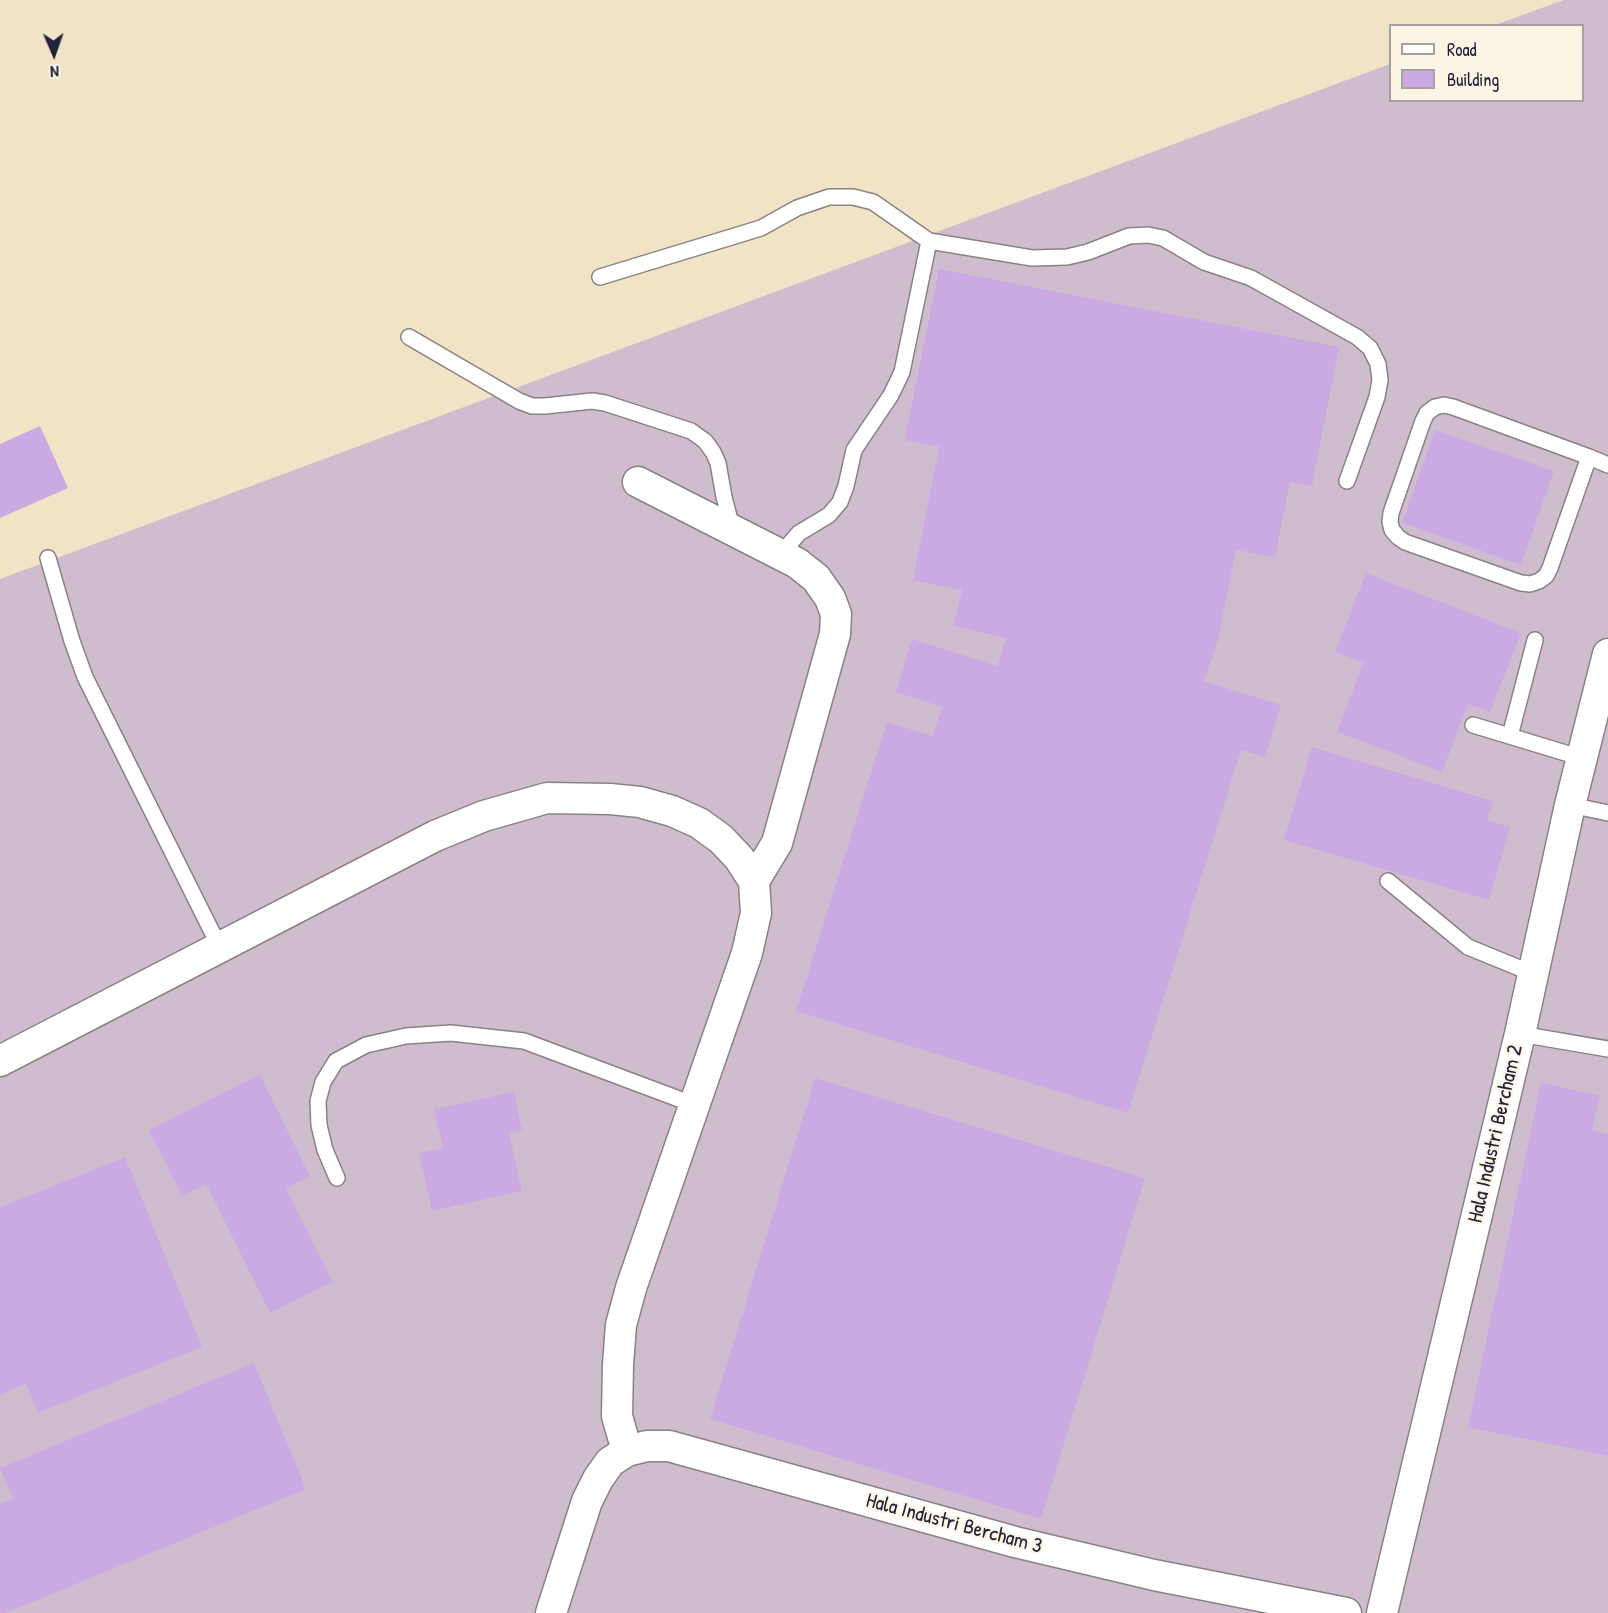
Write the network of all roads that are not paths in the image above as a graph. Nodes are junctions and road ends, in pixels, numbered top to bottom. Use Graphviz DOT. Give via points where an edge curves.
graph roads {
  1 [pos="928,241"];
  2 [pos="600,276"];
  3 [pos="409,337"];
  4 [pos="1589,457"];
  5 [pos="1608,465"];
  6 [pos="1347,481"];
  7 [pos="638,482"];
  8 [pos="733,531"];
  9 [pos="780,555"];
  10 [pos="48,558"];
  11 [pos="1535,640"];
  12 [pos="1608,654"];
  13 [pos="1473,725"];
  14 [pos="1510,736"];
  15 [pos="1582,758"];
  16 [pos="1570,805"];
  17 [pos="1608,813"];
  18 [pos="754,881"];
  19 [pos="1388,881"];
  20 [pos="220,948"];
  21 [pos="1534,974"];
  22 [pos="1520,1034"];
  23 [pos="1608,1049"];
  24 [pos="0,1061"];
  25 [pos="695,1105"];
  26 [pos="337,1178"];
  27 [pos="627,1451"];
  28 [pos="551,1613"];
  29 [pos="1346,1613"];
  30 [pos="1382,1613"];
  1 -- 2 [label="lane" via="873,202 829,197 797,208 761,228"];
  1 -- 6 [label="lane" via="1032,258 1067,257 1129,236 1163,238 1204,262 1251,278 1357,337 1370,348 1380,380"];
  1 -- 9 [label="lane" via="902,372 854,450 840,502 829,515 799,533"];
  3 -- 8 [label="lane" via="526,403 605,403 691,431 705,441 718,463"];
  4 -- 4 [label="lane" via="1453,407 1435,407 1427,413 1419,431 1391,513 1392,530 1406,542 1521,583 1539,581 1550,568"];
  4 -- 5 [label="lane"];
  7 -- 8 [label="street"];
  8 -- 9 [label="street"];
  9 -- 18 [label="street" via="797,562 816,578 830,598 836,614 835,634 777,843"];
  10 -- 20 [label="lane" via="85,677"];
  11 -- 14 [label="lane"];
  12 -- 15 [label="street, Hala Industri Bercham 2"];
  13 -- 14 [label="lane"];
  14 -- 15 [label="lane"];
  15 -- 16 [label="street, Hala Industri Bercham 2"];
  16 -- 17 [label="lane"];
  16 -- 21 [label="street, Hala Industri Bercham 2"];
  18 -- 20 [label="street" via="721,839 699,823 672,812 640,802 547,798 484,816 435,836"];
  18 -- 25 [label="street" via="756,914 747,953"];
  19 -- 21 [label="lane" via="1468,947"];
  20 -- 24 [label="street"];
  21 -- 22 [label="street, Hala Industri Bercham 2"];
  22 -- 23 [label="lane"];
  22 -- 30 [label="street, Hala Industri Bercham 2"];
  25 -- 26 [label="lane" via="524,1041 451,1033 406,1036 366,1045 336,1062 323,1082 318,1101 320,1125"];
  25 -- 27 [label="street" via="621,1325 617,1416"];
  27 -- 28 [label="street" via="610,1462 587,1501"];
  27 -- 29 [label="street, Hala Industri Bercham 3" via="669,1446 1015,1542 1154,1575"];
}
